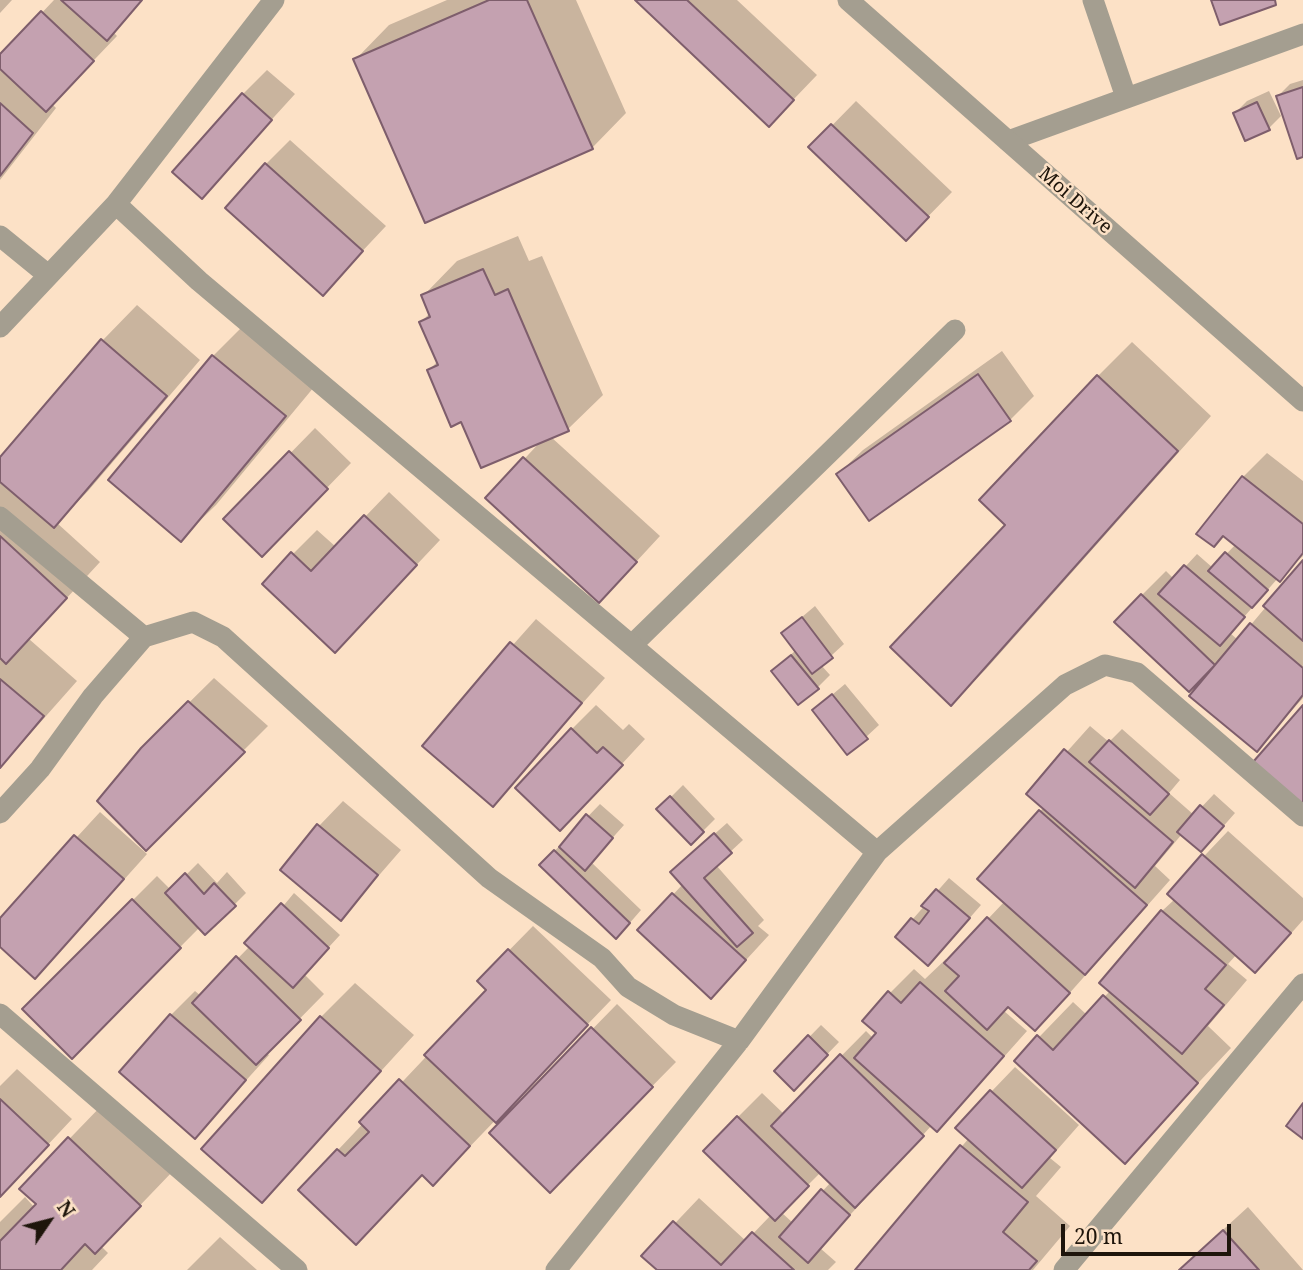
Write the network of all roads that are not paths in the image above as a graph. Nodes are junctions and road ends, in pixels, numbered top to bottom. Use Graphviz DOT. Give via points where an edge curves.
graph roads {
  1 [pos="274,0"];
  2 [pos="848,0"];
  3 [pos="1093,0"];
  4 [pos="1303,34"];
  5 [pos="1126,97"];
  6 [pos="1008,141"];
  7 [pos="116,204"];
  8 [pos="0,236"];
  9 [pos="48,275"];
  10 [pos="0,327"];
  11 [pos="955,331"];
  12 [pos="1303,401"];
  13 [pos="0,517"];
  14 [pos="144,637"];
  15 [pos="632,645"];
  16 [pos="0,813"];
  17 [pos="1303,816"];
  18 [pos="877,852"];
  19 [pos="1303,984"];
  20 [pos="0,1014"];
  21 [pos="739,1041"];
  22 [pos="297,1270"];
  23 [pos="556,1270"];
  24 [pos="1063,1270"];
  1 -- 7 [label="street"];
  2 -- 6 [label="street, Moi Drive"];
  3 -- 5 [label="street"];
  4 -- 5 [label="street"];
  5 -- 6 [label="street"];
  6 -- 12 [label="street, Moi Drive"];
  7 -- 9 [label="street"];
  7 -- 15 [label="street" via="199,281"];
  8 -- 9 [label="street"];
  9 -- 10 [label="street"];
  11 -- 15 [label="street"];
  13 -- 14 [label="street"];
  14 -- 16 [label="street"];
  14 -- 21 [label="street" via="193,622 223,637 489,878 602,958 628,987 674,1015"];
  15 -- 18 [label="street"];
  17 -- 18 [label="street" via="1137,673 1105,665 1065,685"];
  18 -- 21 [label="street"];
  19 -- 24 [label="street"];
  20 -- 22 [label="street"];
  21 -- 23 [label="street"];
}
